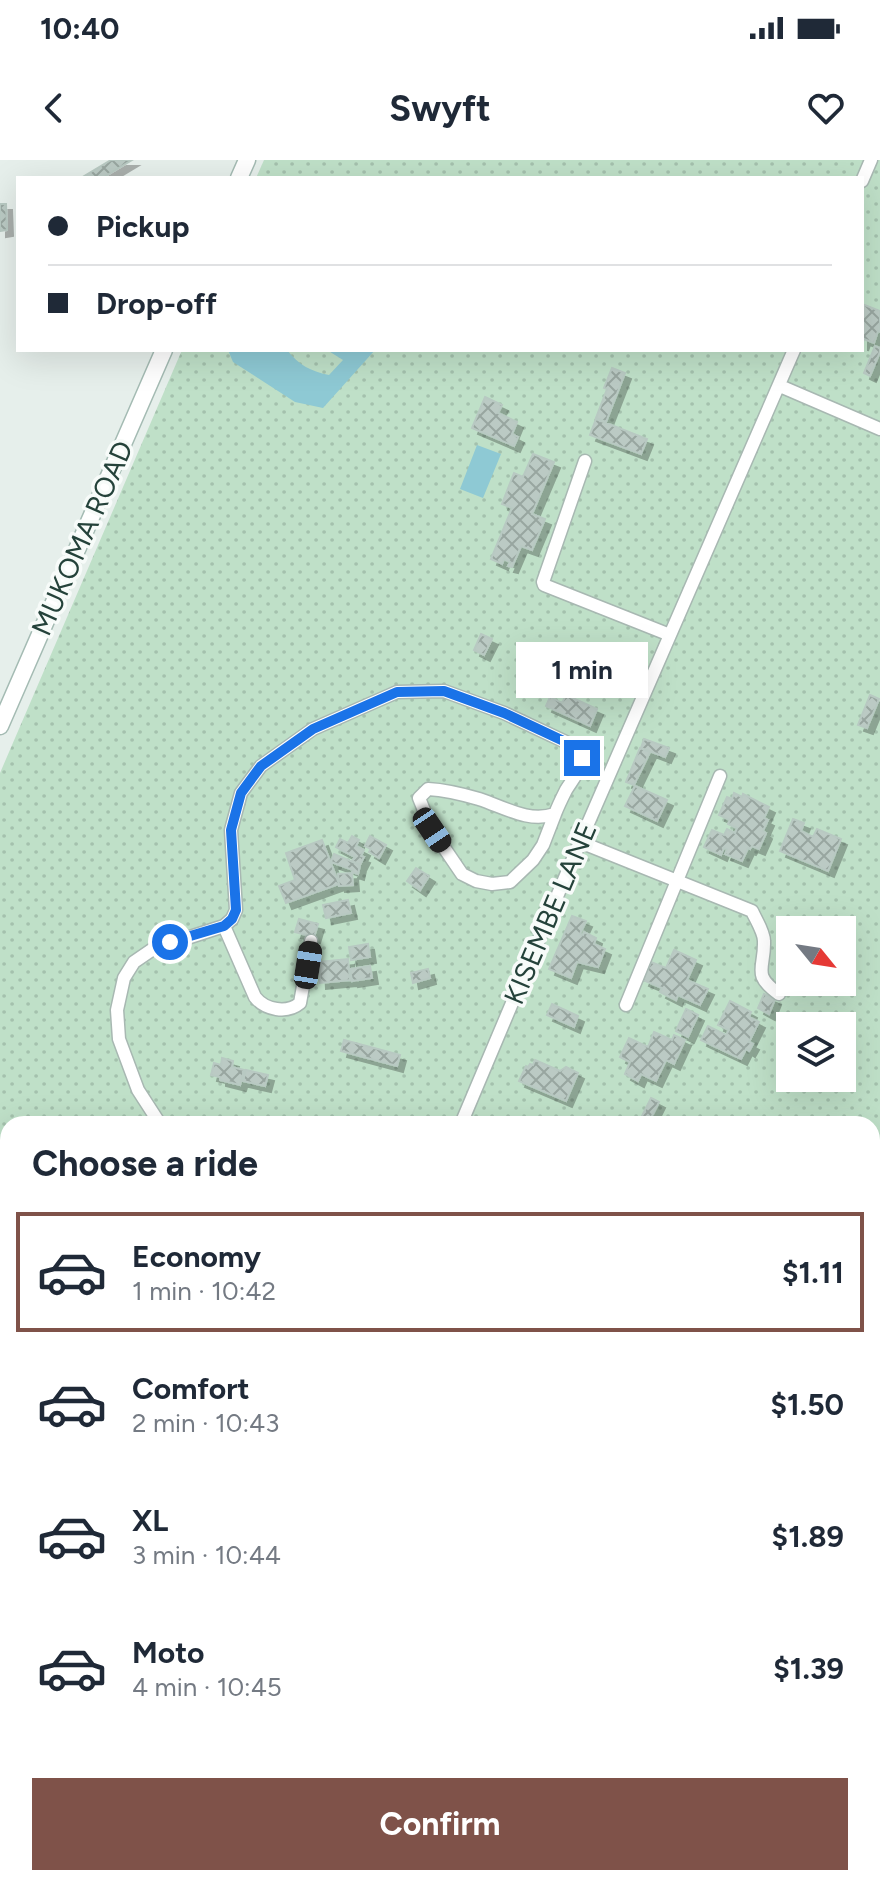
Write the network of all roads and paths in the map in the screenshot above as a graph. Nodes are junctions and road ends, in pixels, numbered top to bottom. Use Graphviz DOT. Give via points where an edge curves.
graph roads {
  1 [pos="163,352"];
  2 [pos="793,352"];
  3 [pos="780,386"];
  4 [pos="880,429"];
  5 [pos="585,461"];
  6 [pos="670,635"];
  7 [pos="0,726"];
  8 [pos="720,776"];
  9 [pos="555,814"];
  10 [pos="580,842"];
  11 [pos="678,880"];
  12 [pos="224,926"];
  13 [pos="311,941"];
  14 [pos="776,992"];
  15 [pos="626,1005"];
  16 [pos="155,1116"];
  17 [pos="464,1116"];
  1 -- 7 [label="street, MUKOMA ROAD"];
  2 -- 3 [label="street, KISEMBE LANE"];
  3 -- 4 [label="street"];
  3 -- 6 [label="street, KISEMBE LANE"];
  5 -- 6 [label="street" via="544,585"];
  6 -- 10 [label="street, KISEMBE LANE"];
  8 -- 11 [label="street"];
  9 -- 9 [label="street" via="523,815 445,790 428,789 419,798 432,830 462,874 492,884 510,882 533,860"];
  9 -- 12 [label="street" via="582,758 572,745 444,691 397,692 313,729 261,766 241,793 231,830 236,910"];
  10 -- 11 [label="street"];
  10 -- 17 [label="street, KISEMBE LANE"];
  11 -- 14 [label="street" via="752,911 765,938 762,979"];
  11 -- 15 [label="street"];
  12 -- 13 [label="street" via="255,997 269,1008 300,1003"];
  12 -- 16 [label="street" via="153,949 134,962 124,978 117,1010 119,1039 138,1090"];
}
